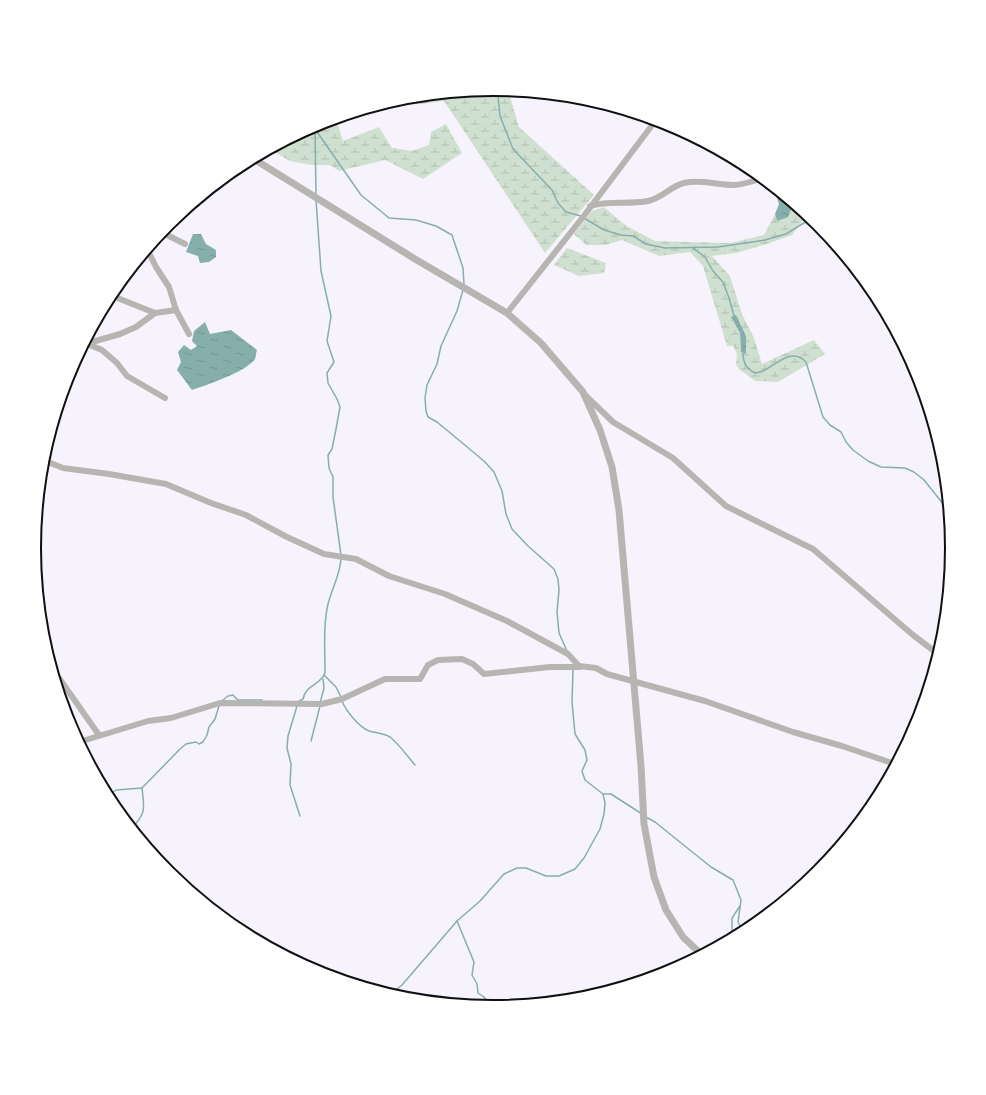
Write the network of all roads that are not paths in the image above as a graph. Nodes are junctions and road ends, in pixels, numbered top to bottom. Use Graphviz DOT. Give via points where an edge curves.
graph roads {
  1 [pos="652,125"];
  2 [pos="258,162"];
  3 [pos="756,181"];
  4 [pos="590,206"];
  5 [pos="167,235"];
  6 [pos="185,244"];
  7 [pos="149,254"];
  8 [pos="116,297"];
  9 [pos="176,310"];
  10 [pos="155,313"];
  11 [pos="507,313"];
  12 [pos="189,334"];
  13 [pos="91,341"];
  14 [pos="90,345"];
  15 [pos="582,392"];
  16 [pos="165,398"];
  17 [pos="49,463"];
  18 [pos="933,650"];
  19 [pos="580,666"];
  20 [pos="634,680"];
  21 [pos="61,681"];
  22 [pos="99,735"];
  23 [pos="85,740"];
  24 [pos="890,762"];
  25 [pos="697,951"];
  1 -- 4 [label="street"];
  2 -- 11 [label="street"];
  3 -- 4 [label="street" via="734,185 704,181 683,183 650,201"];
  4 -- 11 [label="street"];
  5 -- 6 [label="street"];
  7 -- 9 [label="street" via="169,287"];
  8 -- 10 [label="street"];
  9 -- 10 [label="street"];
  9 -- 12 [label="street"];
  10 -- 13 [label="street" via="136,327"];
  11 -- 15 [label="street" via="541,343"];
  14 -- 16 [label="street" via="102,350 117,362 127,376"];
  15 -- 18 [label="street" via="613,422 673,458 726,506 813,548"];
  15 -- 20 [label="street" via="600,430 612,467 619,510"];
  17 -- 19 [label="street" via="63,468 166,484 246,515 324,554 356,559 389,576 445,594 507,621 568,654"];
  19 -- 20 [label="street" via="596,668 607,674"];
  19 -- 22 [label="street" via="484,674 473,664 462,659 438,660 428,665 420,680 385,679 342,699 322,704 220,703 172,718 148,721"];
  20 -- 24 [label="street"];
  20 -- 25 [label="street" via="644,824 654,877 666,910 683,937"];
  21 -- 22 [label="street"];
  22 -- 23 [label="street"];
}
